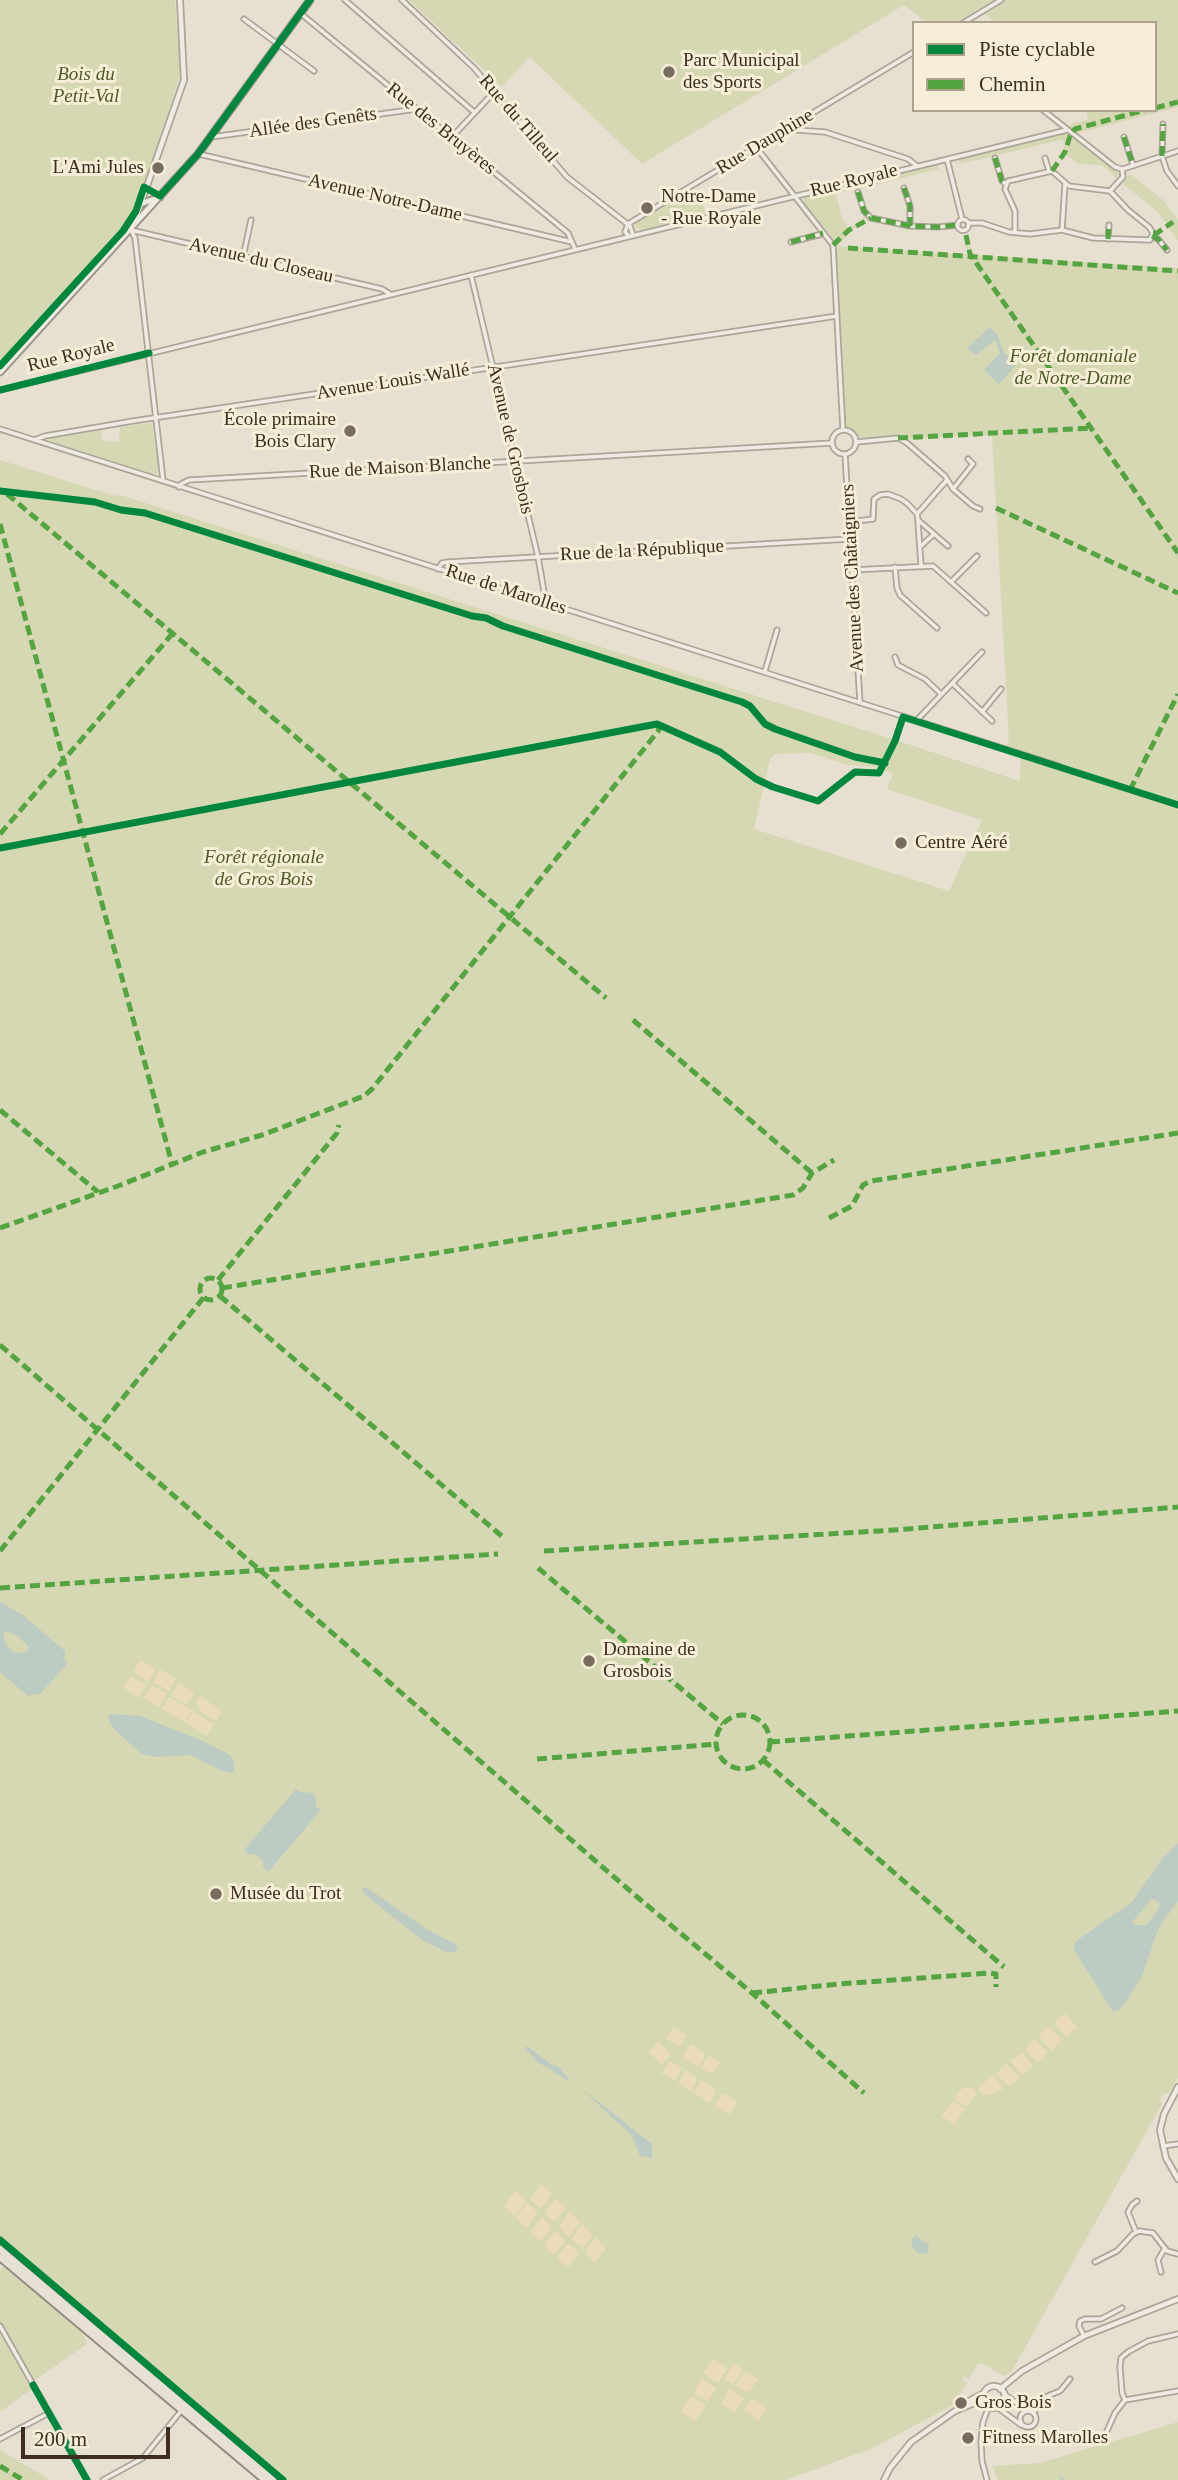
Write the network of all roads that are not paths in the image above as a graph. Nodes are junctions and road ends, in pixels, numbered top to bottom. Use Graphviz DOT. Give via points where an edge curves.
graph roads {
  1 [pos="180,0"];
  2 [pos="310,0"];
  3 [pos="345,0"];
  4 [pos="402,0"];
  5 [pos="1001,0"];
  6 [pos="300,13"];
  7 [pos="244,19"];
  8 [pos="966,21"];
  9 [pos="278,43"];
  10 [pos="912,53"];
  11 [pos="314,71"];
  12 [pos="495,90"];
  13 [pos="417,109"];
  14 [pos="474,112"];
  15 [pos="1046,112"];
  16 [pos="1163,124"];
  17 [pos="790,127"];
  18 [pos="1068,130"];
  19 [pos="1124,137"];
  20 [pos="209,138"];
  21 [pos="452,138"];
  22 [pos="756,147"];
  23 [pos="1178,151"];
  24 [pos="198,154"];
  25 [pos="1162,156"];
  26 [pos="995,158"];
  27 [pos="1045,158"];
  28 [pos="947,159"];
  29 [pos="1133,165"];
  30 [pos="916,166"];
  31 [pos="1122,169"];
  32 [pos="1049,171"];
  33 [pos="1006,184"];
  34 [pos="1065,184"];
  35 [pos="1178,186"];
  36 [pos="148,188"];
  37 [pos="904,188"];
  38 [pos="1110,191"];
  39 [pos="858,192"];
  40 [pos="793,196"];
  41 [pos="160,197"];
  42 [pos="150,199"];
  43 [pos="143,204"];
  44 [pos="148,211"];
  45 [pos="962,219"];
  46 [pos="251,220"];
  47 [pos="969,223"];
  48 [pos="628,224"];
  49 [pos="958,225"];
  50 [pos="1109,225"];
  51 [pos="910,226"];
  52 [pos="131,230"];
  53 [pos="1062,230"];
  54 [pos="1015,232"];
  55 [pos="630,233"];
  56 [pos="823,233"];
  57 [pos="1152,236"];
  58 [pos="1108,239"];
  59 [pos="572,242"];
  60 [pos="791,242"];
  61 [pos="575,249"];
  62 [pos="1167,250"];
  63 [pos="243,257"];
  64 [pos="471,275"];
  65 [pos="391,295"];
  66 [pos="837,316"];
  67 [pos="149,353"];
  68 [pos="493,367"];
  69 [pos="0,372"];
  70 [pos="0,390"];
  71 [pos="156,418"];
  72 [pos="0,429"];
  73 [pos="843,430"];
  74 [pos="34,440"];
  75 [pos="856,442"];
  76 [pos="832,443"];
  77 [pos="845,454"];
  78 [pos="968,459"];
  79 [pos="515,461"];
  80 [pos="947,480"];
  81 [pos="162,481"];
  82 [pos="180,486"];
  83 [pos="953,489"];
  84 [pos="980,509"];
  85 [pos="917,514"];
  86 [pos="918,520"];
  87 [pos="849,522"];
  88 [pos="934,534"];
  89 [pos="850,539"];
  90 [pos="948,546"];
  91 [pos="920,547"];
  92 [pos="976,556"];
  93 [pos="538,557"];
  94 [pos="921,565"];
  95 [pos="895,567"];
  96 [pos="438,569"];
  97 [pos="852,570"];
  98 [pos="951,583"];
  99 [pos="546,603"];
  100 [pos="986,613"];
  101 [pos="937,628"];
  102 [pos="776,630"];
  103 [pos="982,652"];
  104 [pos="895,657"];
  105 [pos="765,671"];
  106 [pos="952,683"];
  107 [pos="1001,689"];
  108 [pos="942,695"];
  109 [pos="860,703"];
  110 [pos="982,712"];
  111 [pos="904,717"];
  112 [pos="917,720"];
  113 [pos="992,721"];
  114 [pos="895,741"];
  115 [pos="1059,766"];
  116 [pos="1178,2087"];
  117 [pos="1178,2144"];
  118 [pos="1162,2146"];
  119 [pos="1178,2179"];
  120 [pos="1137,2201"];
  121 [pos="1136,2232"];
  122 [pos="1165,2248"];
  123 [pos="0,2249"];
  124 [pos="1178,2254"];
  125 [pos="3,2259"];
  126 [pos="1096,2262"];
  127 [pos="1161,2272"];
  128 [pos="1178,2297"];
  129 [pos="1122,2308"];
  130 [pos="0,2326"];
  131 [pos="1178,2334"];
  132 [pos="1084,2336"];
  133 [pos="1070,2379"];
  134 [pos="1000,2389"];
  135 [pos="1178,2391"];
  136 [pos="985,2392"];
  137 [pos="1004,2394"];
  138 [pos="984,2399"];
  139 [pos="1125,2400"];
  140 [pos="989,2406"];
  141 [pos="997,2407"];
  142 [pos="183,2410"];
  143 [pos="955,2411"];
  144 [pos="1028,2411"];
  145 [pos="49,2413"];
  146 [pos="1034,2413"];
  147 [pos="1024,2427"];
  148 [pos="1106,2432"];
  149 [pos="0,2439"];
  150 [pos="87,2480"];
  151 [pos="103,2480"];
  152 [pos="264,2480"];
  153 [pos="273,2480"];
  154 [pos="884,2480"];
  155 [pos="987,2480"];
  1 -- 36 [label="street" via="184,79"];
  2 -- 6 [label="main road"];
  3 -- 14 [label="street"];
  4 -- 12 [label="street, Rue du Tilleul"];
  5 -- 8 [label="street"];
  6 -- 9 [label="main road"];
  6 -- 13 [label="street, Rue des Bruyères"];
  7 -- 9 [label="street"];
  9 -- 11 [label="street"];
  9 -- 20 [label="main road"];
  10 -- 17 [label="street, Rue Dauphine"];
  12 -- 14 [label="street"];
  12 -- 48 [label="street, Rue du Tilleul" via="567,177"];
  13 -- 20 [label="street, Allée des Genêts"];
  13 -- 21 [label="street, Rue des Bruyères"];
  14 -- 21 [label="street"];
  15 -- 18 [label="street"];
  16 -- 25 [label="street"];
  17 -- 22 [label="street, Rue Dauphine"];
  17 -- 30 [label="street" via="825,132 908,159"];
  18 -- 28 [label="street, Rue Royale"];
  18 -- 31 [label="street"];
  19 -- 29 [label="street"];
  20 -- 24 [label="main road"];
  21 -- 59 [label="street, Rue des Bruyères" via="568,233"];
  22 -- 40 [label="street"];
  22 -- 48 [label="street, Rue Dauphine"];
  23 -- 25 [label="street"];
  24 -- 41 [label="main road"];
  24 -- 59 [label="street, Avenue Notre-Dame"];
  25 -- 29 [label="street"];
  25 -- 35 [label="street"];
  26 -- 33 [label="street"];
  27 -- 32 [label="street"];
  28 -- 30 [label="street, Rue Royale"];
  28 -- 45 [label="street"];
  29 -- 31 [label="street"];
  30 -- 40 [label="street, Rue Royale"];
  31 -- 38 [label="street" via="1123,177"];
  32 -- 33 [label="street"];
  32 -- 34 [label="street"];
  33 -- 54 [label="street" via="1015,211"];
  34 -- 38 [label="street"];
  34 -- 53 [label="street"];
  36 -- 42 [label="street"];
  36 -- 43 [label="street"];
  37 -- 51 [label="street"];
  38 -- 57 [label="street" via="1145,222"];
  39 -- 51 [label="street" via="867,216"];
  40 -- 55 [label="street, Rue Royale"];
  40 -- 56 [label="street"];
  41 -- 42 [label="main road"];
  41 -- 44 [label="main road"];
  42 -- 43 [label="main road"];
  42 -- 44 [label="street"];
  43 -- 52 [label="street"];
  44 -- 52 [label="main road"];
  45 -- 47 [label="street"];
  45 -- 49 [label="street"];
  46 -- 63 [label="street"];
  47 -- 49 [label="street" via="965,230"];
  47 -- 54 [label="street"];
  48 -- 55 [label="street, Rue du Tilleul"];
  49 -- 51 [label="street"];
  50 -- 58 [label="street"];
  52 -- 63 [label="street, Avenue du Closeau"];
  52 -- 67 [label="street"];
  52 -- 69 [label="main road"];
  53 -- 54 [label="street"];
  53 -- 58 [label="street"];
  55 -- 61 [label="street, Rue Royale"];
  56 -- 60 [label="street"];
  56 -- 66 [label="street" via="833,245"];
  57 -- 58 [label="street" via="1145,242"];
  57 -- 62 [label="street"];
  59 -- 61 [label="street, Rue des Bruyères"];
  61 -- 64 [label="street, Rue Royale"];
  63 -- 65 [label="street, Avenue du Closeau" via="382,289"];
  64 -- 65 [label="street, Rue Royale"];
  64 -- 68 [label="street, Avenue de Grosbois"];
  65 -- 67 [label="street, Rue Royale"];
  66 -- 68 [label="street, Avenue Louis Wallé"];
  66 -- 73 [label="street"];
  67 -- 70 [label="street, Rue Royale"];
  67 -- 71 [label="street"];
  68 -- 71 [label="street, Avenue Louis Wallé"];
  68 -- 79 [label="street, Avenue de Grosbois"];
  71 -- 74 [label="street, Avenue Louis Wallé"];
  71 -- 81 [label="street"];
  72 -- 74 [label="street, Rue de Marolles"];
  73 -- 75 [label="street" via="851,432"];
  73 -- 76 [label="street"];
  74 -- 81 [label="street, Rue de Marolles"];
  75 -- 77 [label="street"];
  75 -- 80 [label="street" via="898,438"];
  76 -- 77 [label="street"];
  76 -- 79 [label="street, Rue de Maison Blanche"];
  77 -- 87 [label="street, Avenue des Châtaigniers"];
  78 -- 83 [label="street" via="973,464"];
  79 -- 82 [label="street, Rue de Maison Blanche" via="185,480"];
  79 -- 93 [label="street, Avenue de Grosbois"];
  80 -- 83 [label="street"];
  80 -- 85 [label="street"];
  81 -- 82 [label="street, Rue de Marolles"];
  82 -- 96 [label="street, Rue de Marolles"];
  83 -- 84 [label="street"];
  85 -- 86 [label="street"];
  85 -- 87 [label="street" via="888,494 874,499 873,519"];
  86 -- 88 [label="street"];
  86 -- 91 [label="street"];
  87 -- 89 [label="street, Avenue des Châtaigniers"];
  88 -- 90 [label="street"];
  88 -- 91 [label="street"];
  89 -- 93 [label="street, Rue de la République"];
  89 -- 97 [label="street, Avenue des Châtaigniers"];
  91 -- 94 [label="street"];
  92 -- 98 [label="street"];
  93 -- 96 [label="street, Rue de la République" via="448,562"];
  93 -- 99 [label="street, Avenue de Grosbois"];
  94 -- 95 [label="street"];
  94 -- 98 [label="street" via="933,566"];
  95 -- 97 [label="street"];
  95 -- 101 [label="street" via="900,595"];
  96 -- 99 [label="street, Rue de Marolles"];
  97 -- 109 [label="street, Avenue des Châtaigniers"];
  98 -- 100 [label="street"];
  99 -- 105 [label="street, Rue de Marolles"];
  102 -- 105 [label="street"];
  103 -- 106 [label="street"];
  104 -- 108 [label="street" via="898,665 925,679"];
  105 -- 109 [label="street, Rue de Marolles"];
  106 -- 108 [label="street"];
  106 -- 110 [label="street"];
  107 -- 110 [label="street"];
  108 -- 112 [label="street"];
  109 -- 111 [label="street, Rue de Marolles"];
  110 -- 113 [label="street"];
  111 -- 112 [label="street, Rue de Marolles"];
  111 -- 114 [label="street"];
  112 -- 115 [label="street, Rue de Marolles"];
  116 -- 118 [label="street" via="1164,2114"];
  117 -- 118 [label="street"];
  118 -- 119 [label="street"];
  120 -- 121 [label="street" via="1129,2212"];
  121 -- 122 [label="street" via="1153,2233"];
  121 -- 126 [label="street" via="1117,2251"];
  122 -- 124 [label="street"];
  122 -- 127 [label="street" via="1158,2260"];
  123 -- 125 [label="main road"];
  125 -- 142 [label="main road"];
  125 -- 153 [label="main road"];
  128 -- 132 [label="street"];
  129 -- 132 [label="street" via="1101,2319 1080,2321"];
  130 -- 145 [label="street"];
  131 -- 139 [label="street" via="1149,2341 1121,2358"];
  132 -- 134 [label="street"];
  133 -- 146 [label="street" via="1060,2391 1045,2396"];
  134 -- 136 [label="street"];
  134 -- 137 [label="street"];
  135 -- 139 [label="street"];
  136 -- 138 [label="street"];
  136 -- 143 [label="street"];
  137 -- 141 [label="street"];
  137 -- 144 [label="street"];
  138 -- 140 [label="street"];
  138 -- 143 [label="street"];
  139 -- 148 [label="street"];
  140 -- 141 [label="street"];
  140 -- 155 [label="street" via="981,2442"];
  141 -- 147 [label="street"];
  142 -- 151 [label="street" via="143,2458"];
  142 -- 152 [label="main road"];
  143 -- 154 [label="street" via="911,2442"];
  144 -- 146 [label="street"];
  144 -- 147 [label="street" via="1020,2418"];
  145 -- 149 [label="street"];
  145 -- 150 [label="street"];
  146 -- 147 [label="street" via="1035,2424"];
}
